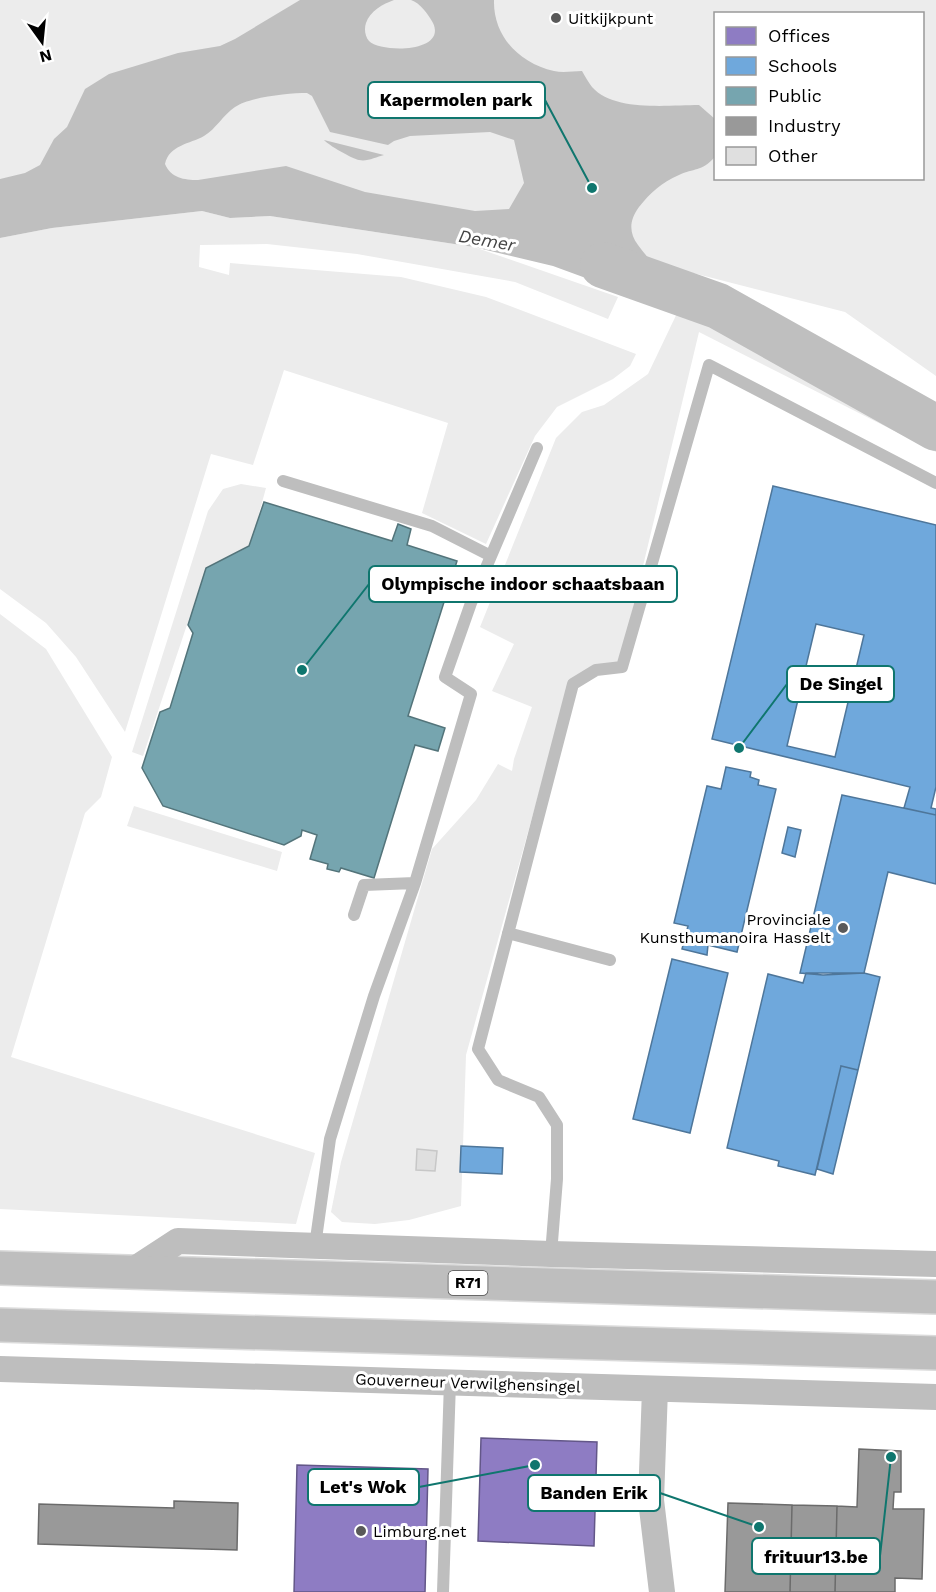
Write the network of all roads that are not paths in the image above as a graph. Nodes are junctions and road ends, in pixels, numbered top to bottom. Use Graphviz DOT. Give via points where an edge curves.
graph roads {
  1 [pos="537,448"];
  2 [pos="283,481"];
  3 [pos="936,483"];
  4 [pos="491,556"];
  5 [pos="415,883"];
  6 [pos="354,915"];
  7 [pos="508,933"];
  8 [pos="610,960"];
  9 [pos="315,1246"];
  10 [pos="551,1254"];
  11 [pos="936,1264"];
  12 [pos="0,1268"];
  13 [pos="129,1273"];
  14 [pos="936,1297"];
  15 [pos="0,1325"];
  16 [pos="936,1353"];
  17 [pos="0,1370"];
  18 [pos="450,1382"];
  19 [pos="655,1389"];
  20 [pos="936,1397"];
  21 [pos="443,1592"];
  22 [pos="662,1592"];
  1 -- 4 [label="lane"];
  2 -- 4 [label="lane" via="432,526"];
  3 -- 7 [label="lane" via="709,365 622,667 596,670 573,684"];
  4 -- 5 [label="lane" via="445,677 471,694"];
  5 -- 6 [label="lane" via="364,885"];
  5 -- 9 [label="lane" via="374,996 330,1139"];
  7 -- 8 [label="lane"];
  7 -- 10 [label="lane" via="478,1049 498,1080 539,1097 557,1125"];
  9 -- 10 [label="street"];
  9 -- 13 [label="street" via="178,1241"];
  10 -- 11 [label="street"];
  12 -- 13 [label="highway, R71"];
  13 -- 14 [label="highway, R71"];
  15 -- 16 [label="highway"];
  17 -- 18 [label="street, Gouverneur Verwilghensingel"];
  18 -- 19 [label="street, Gouverneur Verwilghensingel"];
  18 -- 21 [label="lane"];
  19 -- 20 [label="street, Gouverneur Verwilghensingel"];
  19 -- 22 [label="street" via="651,1500"];
}
